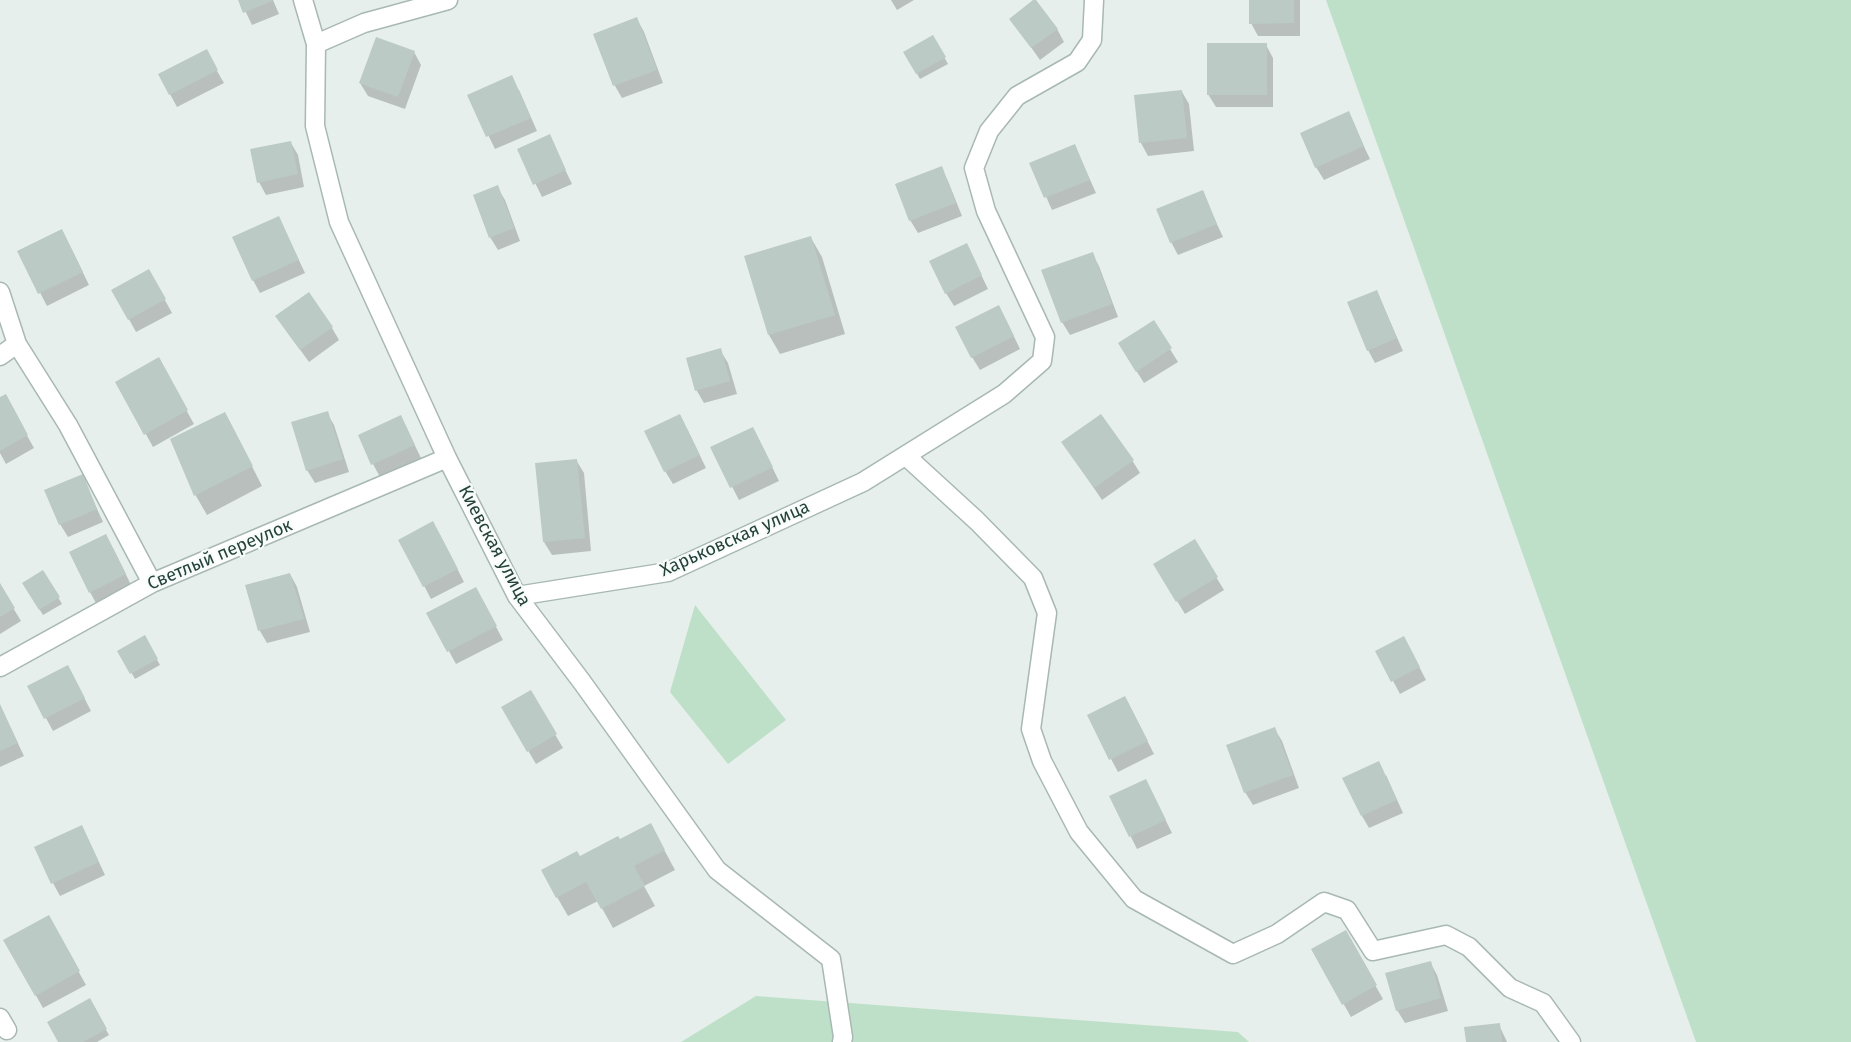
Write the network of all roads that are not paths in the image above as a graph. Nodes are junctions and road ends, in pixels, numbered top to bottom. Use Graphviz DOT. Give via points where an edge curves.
graph roads {
  1 [pos="303,0"];
  2 [pos="448,0"];
  3 [pos="1094,0"];
  4 [pos="316,44"];
  5 [pos="0,292"];
  6 [pos="17,344"];
  7 [pos="0,356"];
  8 [pos="906,456"];
  9 [pos="447,458"];
  10 [pos="152,583"];
  11 [pos="517,596"];
  12 [pos="0,667"];
  13 [pos="842,1042"];
  14 [pos="1571,1042"];
  1 -- 4 [label="street, Киевская улица"];
  2 -- 4 [label="street" via="364,23"];
  3 -- 8 [label="street, Харьковская улица" via="1092,40 1077,62 1017,96 989,131 974,168 986,211 1046,337 1042,361 1004,394"];
  4 -- 9 [label="street, Киевская улица" via="315,126 339,222"];
  5 -- 6 [label="street"];
  6 -- 7 [label="street"];
  6 -- 10 [label="street" via="68,425"];
  8 -- 11 [label="street, Харьковская улица" via="863,482 668,572"];
  8 -- 14 [label="street" via="977,520 1033,578 1047,613 1031,729 1042,761 1079,832 1134,899 1233,954 1277,934 1324,902 1347,910 1373,951 1446,935 1469,947 1510,988 1543,1004"];
  9 -- 10 [label="street, Светлый переулок"];
  9 -- 11 [label="street, Киевская улица"];
  10 -- 12 [label="street, Светлый переулок"];
  11 -- 13 [label="street, Киевская улица" via="717,870 831,959"];
}
